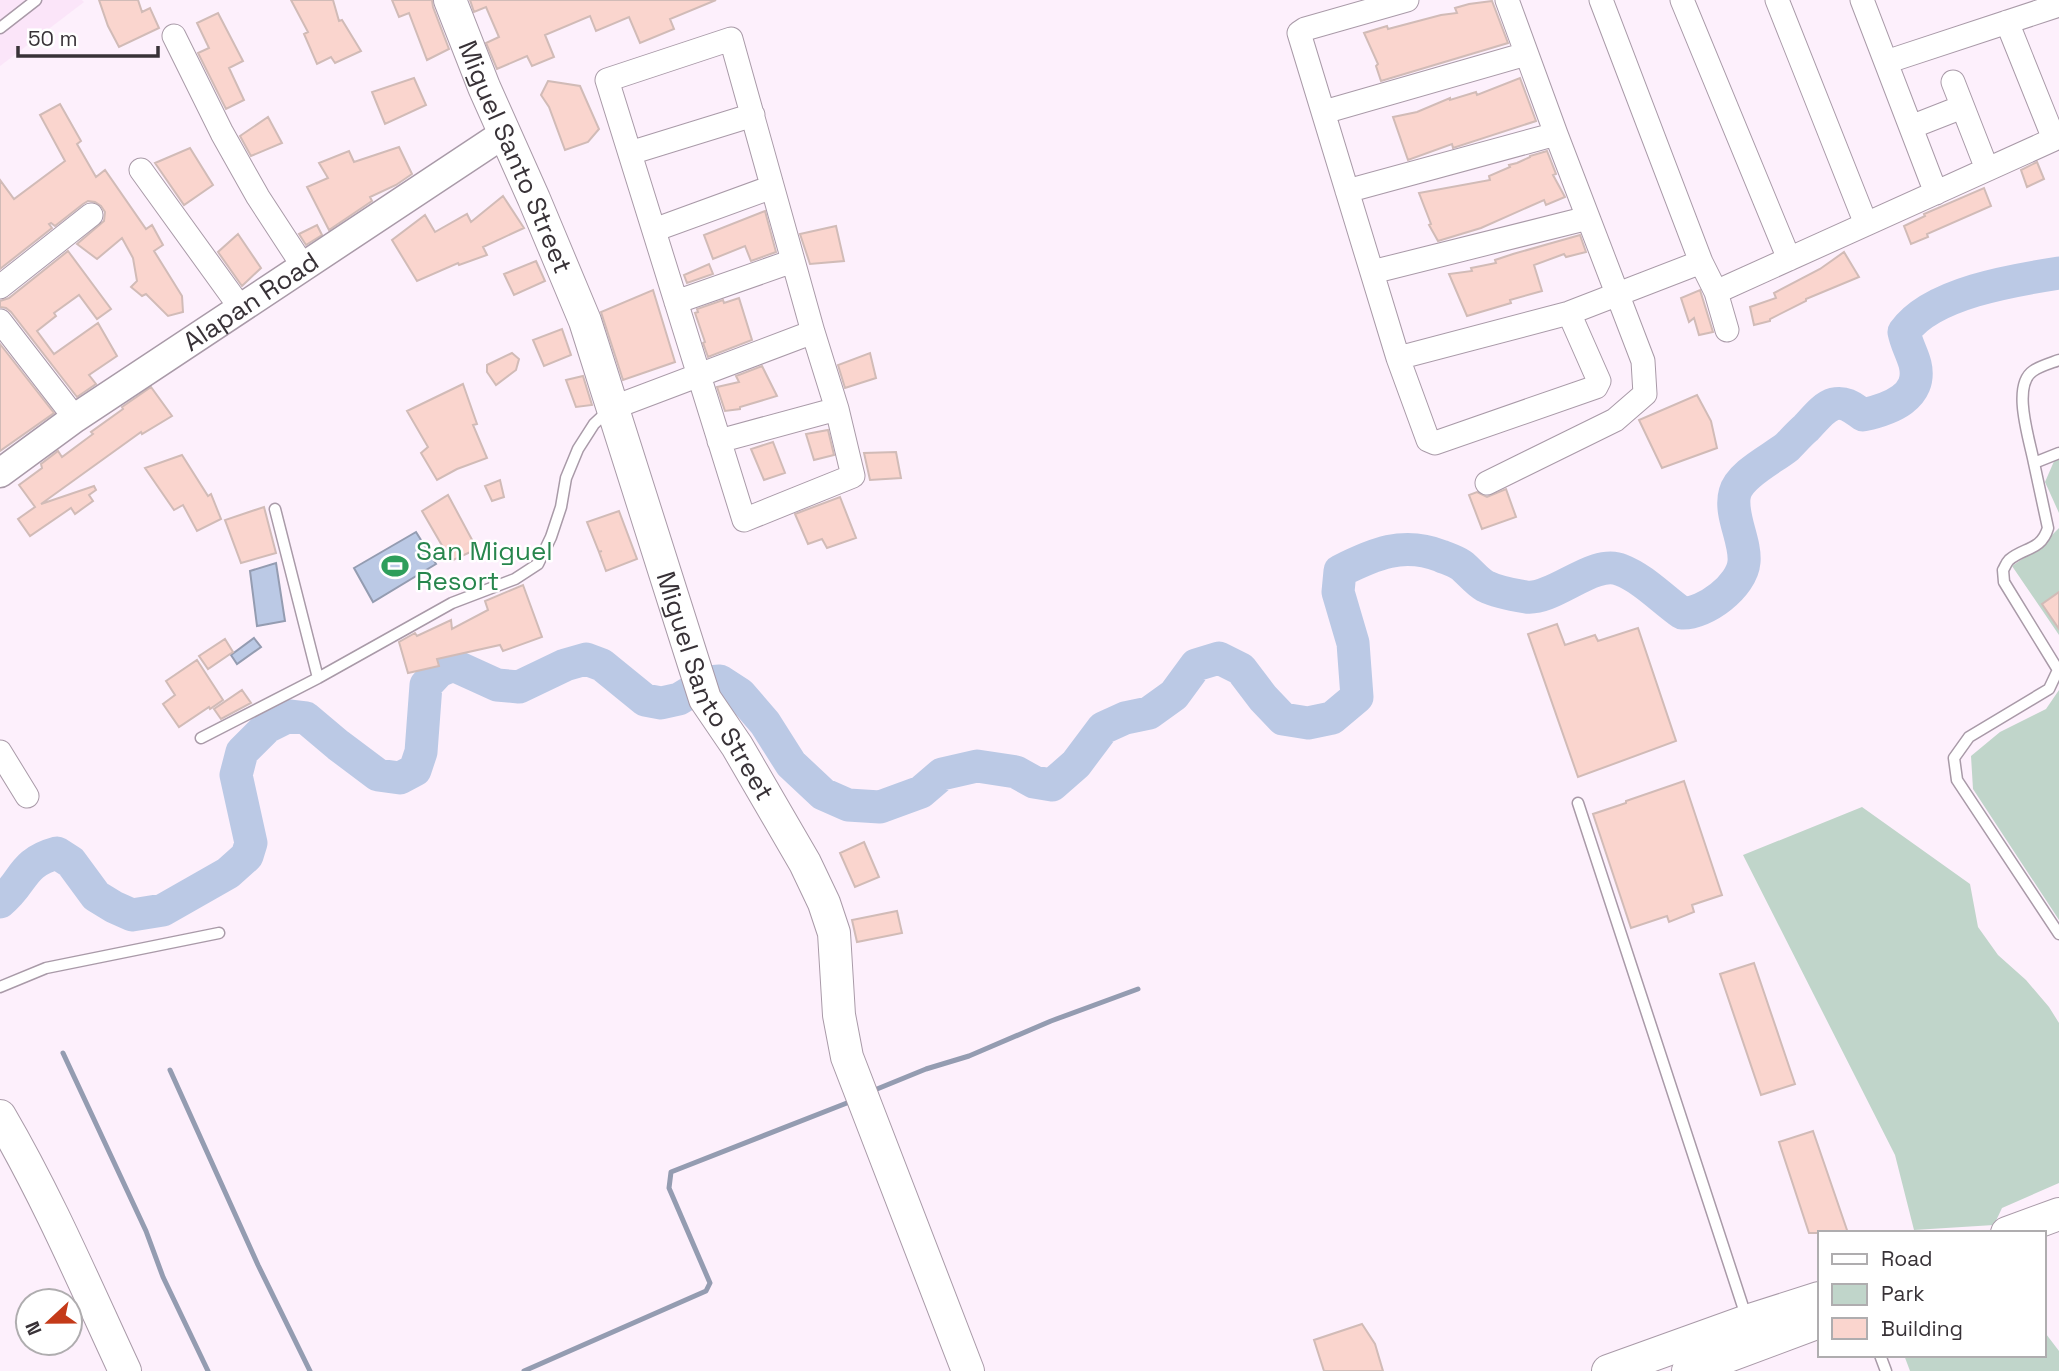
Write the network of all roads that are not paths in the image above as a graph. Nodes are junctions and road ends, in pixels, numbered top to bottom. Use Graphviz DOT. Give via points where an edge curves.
graph roads {
  1 [pos="36,0"];
  2 [pos="450,0"];
  3 [pos="1408,0"];
  4 [pos="1507,0"];
  5 [pos="1601,0"];
  6 [pos="1682,0"];
  7 [pos="1777,0"];
  8 [pos="1863,0"];
  9 [pos="2059,5"];
  10 [pos="2007,22"];
  11 [pos="0,28"];
  12 [pos="174,36"];
  13 [pos="1526,54"];
  14 [pos="1886,62"];
  15 [pos="1953,82"];
  16 [pos="1962,107"];
  17 [pos="1324,112"];
  18 [pos="754,115"];
  19 [pos="1911,127"];
  20 [pos="505,133"];
  21 [pos="1556,134"];
  22 [pos="2057,138"];
  23 [pos="630,153"];
  24 [pos="1987,169"];
  25 [pos="141,170"];
  26 [pos="772,187"];
  27 [pos="1347,191"];
  28 [pos="1936,193"];
  29 [pos="91,215"];
  30 [pos="1588,218"];
  31 [pos="1866,224"];
  32 [pos="654,230"];
  33 [pos="1790,258"];
  34 [pos="793,261"];
  35 [pos="1701,262"];
  36 [pos="303,266"];
  37 [pos="1371,272"];
  38 [pos="0,287"];
  39 [pos="1716,292"];
  40 [pos="1618,295"];
  41 [pos="676,302"];
  42 [pos="240,307"];
  43 [pos="1569,313"];
  44 [pos="0,321"];
  45 [pos="1727,330"];
  46 [pos="813,332"];
  47 [pos="1398,358"];
  48 [pos="2059,360"];
  49 [pos="699,375"];
  50 [pos="612,408"];
  51 [pos="836,409"];
  52 [pos="75,418"];
  53 [pos="719,441"];
  54 [pos="2059,453"];
  55 [pos="2034,463"];
  56 [pos="0,473"];
  57 [pos="1487,483"];
  58 [pos="275,509"];
  59 [pos="318,678"];
  60 [pos="201,738"];
  61 [pos="0,752"];
  62 [pos="27,796"];
  63 [pos="1578,803"];
  64 [pos="219,933"];
  65 [pos="2059,934"];
  66 [pos="0,987"];
  67 [pos="0,1116"];
  68 [pos="2059,1214"];
  69 [pos="2012,1231"];
  70 [pos="1818,1299"];
  71 [pos="1818,1322"];
  72 [pos="1751,1333"];
  73 [pos="1629,1368"];
  74 [pos="125,1371"];
  75 [pos="968,1371"];
  76 [pos="1688,1371"];
  1 -- 11 [label="lane"];
  2 -- 20 [label="main road, Miguel Santo Street"];
  3 -- 17 [label="street" via="1301,30"];
  4 -- 13 [label="street"];
  5 -- 35 [label="street"];
  6 -- 33 [label="street"];
  7 -- 31 [label="street"];
  8 -- 14 [label="street"];
  9 -- 10 [label="street"];
  10 -- 14 [label="street"];
  10 -- 22 [label="street"];
  12 -- 36 [label="street" via="222,133"];
  13 -- 17 [label="street"];
  13 -- 21 [label="street"];
  14 -- 19 [label="street"];
  15 -- 16 [label="street"];
  16 -- 19 [label="street"];
  16 -- 24 [label="street"];
  17 -- 27 [label="street"];
  18 -- 23 [label="street"];
  18 -- 23 [label="street" via="731,39 607,80"];
  18 -- 26 [label="street"];
  19 -- 28 [label="street"];
  20 -- 36 [label="street, Alapan Road"];
  20 -- 50 [label="main road, Miguel Santo Street" via="576,297"];
  21 -- 27 [label="street"];
  21 -- 30 [label="street"];
  22 -- 24 [label="street"];
  23 -- 32 [label="street"];
  24 -- 28 [label="street"];
  25 -- 42 [label="street"];
  26 -- 32 [label="street"];
  26 -- 34 [label="street"];
  27 -- 37 [label="street"];
  28 -- 31 [label="street"];
  29 -- 38 [label="street"];
  30 -- 37 [label="street"];
  30 -- 40 [label="street"];
  31 -- 33 [label="street"];
  32 -- 41 [label="street"];
  33 -- 39 [label="street"];
  34 -- 41 [label="street"];
  34 -- 46 [label="street"];
  35 -- 39 [label="street"];
  35 -- 40 [label="street"];
  36 -- 42 [label="street, Alapan Road"];
  37 -- 47 [label="street"];
  39 -- 45 [label="street"];
  40 -- 43 [label="street"];
  40 -- 57 [label="street" via="1643,361 1645,394 1615,421"];
  41 -- 49 [label="street"];
  42 -- 52 [label="street, Alapan Road"];
  43 -- 47 [label="street"];
  43 -- 47 [label="street" via="1598,382 1596,387 1435,443 1428,440"];
  44 -- 52 [label="street"];
  46 -- 49 [label="street"];
  46 -- 51 [label="street"];
  48 -- 55 [label="lane" via="2031,372 2024,384 2022,402"];
  49 -- 50 [label="street"];
  49 -- 53 [label="street"];
  50 -- 59 [label="lane" via="594,424 578,449 538,564 514,579 452,603"];
  50 -- 75 [label="main road, Miguel Santo Street" via="701,687 824,903 834,933 839,1015 847,1057"];
  51 -- 53 [label="street"];
  51 -- 53 [label="street" via="853,476 744,520"];
  52 -- 56 [label="street, Alapan Road"];
  54 -- 55 [label="lane"];
  55 -- 65 [label="lane" via="2048,528 2039,544 2009,561 2003,570 2004,582 2058,670 2049,690 1969,737 1954,758 1957,780"];
  58 -- 59 [label="lane"];
  59 -- 60 [label="lane"];
  61 -- 62 [label="street"];
  63 -- 72 [label="lane"];
  64 -- 66 [label="lane" via="46,968"];
  67 -- 74 [label="main road" via="45,1199"];
  68 -- 69 [label="main road"];
  70 -- 72 [label="main road"];
  71 -- 72 [label="main road"];
  72 -- 73 [label="main road"];
  72 -- 76 [label="main road"];
}
